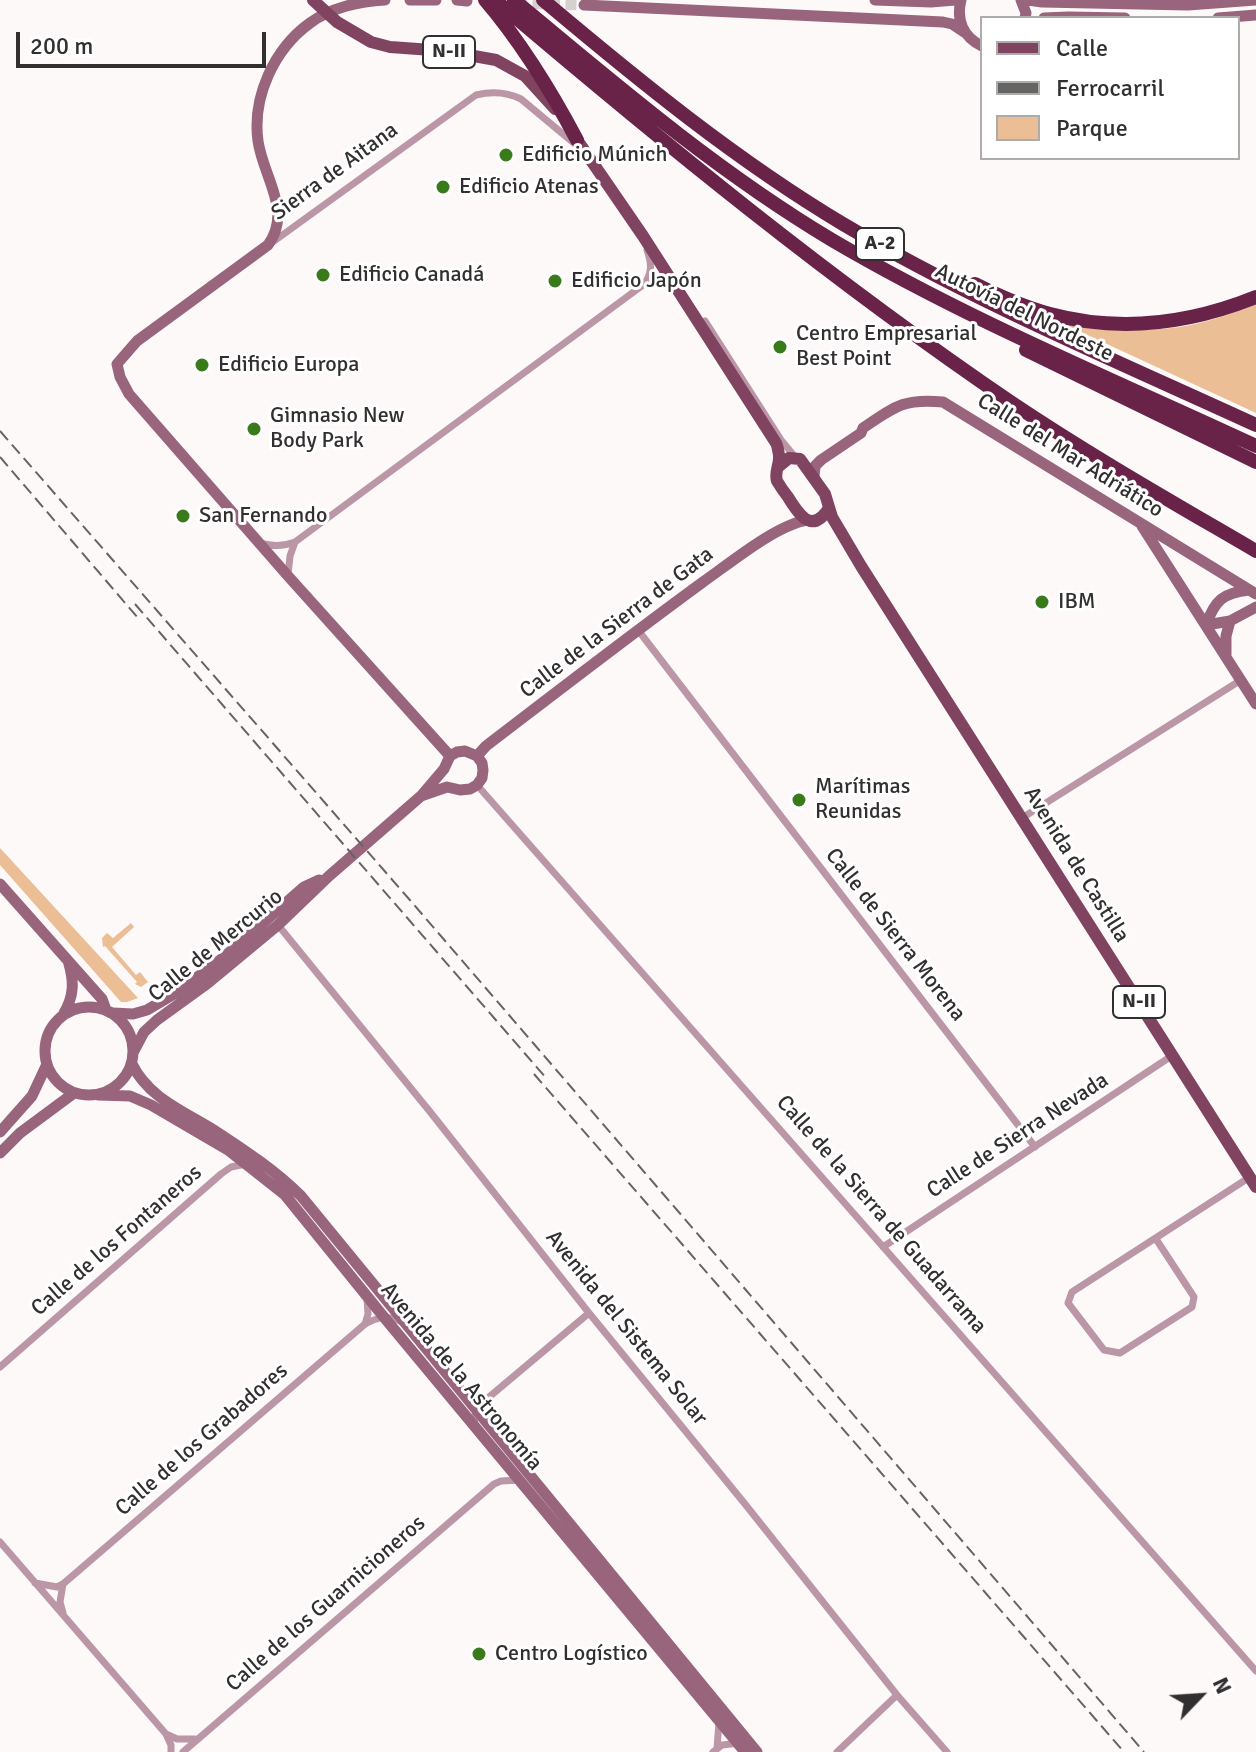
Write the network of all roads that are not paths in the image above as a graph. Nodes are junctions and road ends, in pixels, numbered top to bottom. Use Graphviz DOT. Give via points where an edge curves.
graph roads {
  1 [pos="385,0"];
  2 [pos="410,0"];
  3 [pos="436,0"];
  4 [pos="457,0"];
  5 [pos="485,0"];
  6 [pos="495,0"];
  7 [pos="514,0"];
  8 [pos="543,0"];
  9 [pos="875,0"];
  10 [pos="955,0"];
  11 [pos="961,0"];
  12 [pos="1028,0"];
  13 [pos="1256,0"];
  14 [pos="467,1"];
  15 [pos="316,4"];
  16 [pos="584,5"];
  17 [pos="964,32"];
  18 [pos="980,45"];
  19 [pos="582,146"];
  20 [pos="842,223"];
  21 [pos="643,236"];
  22 [pos="268,245"];
  23 [pos="673,282"];
  24 [pos="643,285"];
  25 [pos="1256,297"];
  26 [pos="968,313"];
  27 [pos="1256,425"];
  28 [pos="863,428"];
  29 [pos="1256,446"];
  30 [pos="798,459"];
  31 [pos="1256,462"];
  32 [pos="778,467"];
  33 [pos="814,477"];
  34 [pos="792,503"];
  35 [pos="829,508"];
  36 [pos="812,520"];
  37 [pos="1140,523"];
  38 [pos="785,526"];
  39 [pos="295,542"];
  40 [pos="259,543"];
  41 [pos="1256,551"];
  42 [pos="861,566"];
  43 [pos="288,576"];
  44 [pos="1253,592"];
  45 [pos="1256,607"];
  46 [pos="1230,621"];
  47 [pos="1206,625"];
  48 [pos="638,630"];
  49 [pos="1226,656"];
  50 [pos="1241,680"];
  51 [pos="1256,704"];
  52 [pos="450,756"];
  53 [pos="477,756"];
  54 [pos="444,769"];
  55 [pos="477,785"];
  56 [pos="453,787"];
  57 [pos="421,796"];
  58 [pos="1022,818"];
  59 [pos="329,876"];
  60 [pos="0,884"];
  61 [pos="0,899"];
  62 [pos="15,901"];
  63 [pos="289,901"];
  64 [pos="278,925"];
  65 [pos="253,932"];
  66 [pos="67,960"];
  67 [pos="109,1011"];
  68 [pos="62,1016"];
  69 [pos="134,1051"];
  70 [pos="1173,1055"];
  71 [pos="47,1064"];
  72 [pos="132,1064"];
  73 [pos="74,1093"];
  74 [pos="98,1095"];
  75 [pos="0,1132"];
  76 [pos="228,1145"];
  77 [pos="1035,1147"];
  78 [pos="0,1153"];
  79 [pos="246,1164"];
  80 [pos="221,1174"];
  81 [pos="1253,1182"];
  82 [pos="1156,1239"];
  83 [pos="883,1247"];
  84 [pos="367,1296"];
  85 [pos="589,1313"];
  86 [pos="383,1316"];
  87 [pos="365,1324"];
  88 [pos="411,1330"];
  89 [pos="0,1367"];
  90 [pos="455,1403"];
  91 [pos="476,1408"];
  92 [pos="474,1425"];
  93 [pos="506,1446"];
  94 [pos="503,1460"];
  95 [pos="520,1480"];
  96 [pos="494,1484"];
  97 [pos="0,1542"];
  98 [pos="35,1583"];
  99 [pos="63,1584"];
  100 [pos="64,1616"];
  101 [pos="1256,1671"];
  102 [pos="897,1695"];
  103 [pos="719,1720"];
  104 [pos="166,1734"];
  105 [pos="197,1739"];
  106 [pos="748,1748"];
  107 [pos="715,1750"];
  108 [pos="171,1752"];
  109 [pos="183,1752"];
  110 [pos="837,1752"];
  111 [pos="947,1752"];
  1 -- 22 [label="street" via="351,5 310,22 266,78 258,140 279,222"];
  2 -- 3 [label="street"];
  4 -- 14 [label="street"];
  5 -- 19 [label="highway"];
  6 -- 41 [label="highway" via="726,191 905,328 1112,467"];
  7 -- 26 [label="highway, Autovía del Nordeste / A-2" via="735,177 832,240"];
  8 -- 20 [label="highway, Autovía del Nordeste / A-2" via="746,160"];
  9 -- 10 [label="street"];
  11 -- 17 [label="street" via="958,11"];
  12 -- 13 [label="street" via="1188,5"];
  15 -- 19 [label="main road, N-II" via="371,42 480,56 512,67 534,85"];
  16 -- 17 [label="street" via="943,22"];
  17 -- 18 [label="street"];
  19 -- 21 [label="main road, N-II"];
  19 -- 22 [label="street, Sierra de Aitana" via="514,95 476,95"];
  20 -- 25 [label="highway" via="1006,299 1079,321 1130,325 1191,319"];
  20 -- 27 [label="highway, Autovía del Nordeste / A-2" via="987,301"];
  21 -- 23 [label="main road, N-II"];
  21 -- 24 [label="street" via="651,269"];
  22 -- 40 [label="street, Sierra de Aitana" via="137,341 117,364 129,394"];
  23 -- 24 [label="street" via="660,279"];
  23 -- 30 [label="street, N-II" via="688,296"];
  23 -- 32 [label="main road, N-II" via="776,443"];
  24 -- 39 [label="street"];
  26 -- 29 [label="highway, Autovía del Nordeste / A-2"];
  26 -- 31 [label="highway" via="1030,352"];
  28 -- 30 [label="street, Calle del Mar Adriático"];
  28 -- 33 [label="street, Calle del Mar Adriático" via="815,466"];
  28 -- 37 [label="street, Calle del Mar Adriático" via="913,400 943,402"];
  30 -- 32 [label="main road" via="789,458"];
  30 -- 33 [label="main road, N-II"];
  32 -- 34 [label="main road, N-II" via="778,482"];
  33 -- 35 [label="main road, N-II"];
  34 -- 36 [label="main road, N-II" via="802,517"];
  34 -- 38 [label="street"];
  35 -- 36 [label="main road"];
  35 -- 42 [label="main road, Avenida de Castilla / N-II"];
  36 -- 38 [label="street, Calle de la Sierra de Gata"];
  36 -- 42 [label="main road, Avenida de Castilla / N-II"];
  37 -- 44 [label="street, Calle del Mar Adriático"];
  37 -- 47 [label="street"];
  38 -- 48 [label="street, Calle de la Sierra de Gata"];
  39 -- 40 [label="street"];
  39 -- 43 [label="street"];
  40 -- 43 [label="street"];
  42 -- 58 [label="main road, Avenida de Castilla / N-II"];
  43 -- 52 [label="street"];
  44 -- 47 [label="street, Calle del Mar Adriático" via="1223,597"];
  45 -- 46 [label="street"];
  46 -- 47 [label="street"];
  46 -- 49 [label="street"];
  47 -- 49 [label="street"];
  48 -- 53 [label="street, Calle de la Sierra de Gata"];
  48 -- 77 [label="street, Calle de Sierra Morena"];
  49 -- 50 [label="street"];
  50 -- 51 [label="street"];
  50 -- 58 [label="street"];
  52 -- 53 [label="street" via="465,751"];
  52 -- 54 [label="street"];
  53 -- 55 [label="street" via="483,770"];
  54 -- 56 [label="street"];
  54 -- 57 [label="street"];
  55 -- 56 [label="street"];
  55 -- 83 [label="street, Calle de la Sierra de Guadarrama"];
  56 -- 57 [label="street"];
  57 -- 59 [label="street, Calle de Mercurio"];
  58 -- 70 [label="main road, Avenida de Castilla / N-II"];
  59 -- 63 [label="street, Calle de Mercurio"];
  59 -- 64 [label="street, Calle de Mercurio"];
  60 -- 62 [label="street"];
  61 -- 62 [label="street"];
  62 -- 66 [label="street"];
  63 -- 64 [label="street"];
  63 -- 65 [label="street, Calle de Mercurio"];
  64 -- 65 [label="street"];
  64 -- 69 [label="street, Calle de Mercurio" via="157,1020"];
  64 -- 85 [label="street, Avenida del Sistema Solar"];
  65 -- 67 [label="street, Calle de Mercurio" via="206,972 147,1010"];
  66 -- 67 [label="street"];
  66 -- 68 [label="street" via="73,991"];
  67 -- 68 [label="street" via="86,1007"];
  67 -- 69 [label="street" via="124,1023"];
  68 -- 71 [label="street" via="48,1036"];
  69 -- 72 [label="street"];
  70 -- 77 [label="street, Calle de Sierra Nevada"];
  70 -- 81 [label="main road, Avenida de Castilla / N-II"];
  71 -- 73 [label="street" via="61,1085"];
  71 -- 75 [label="street" via="32,1096"];
  72 -- 74 [label="street" via="113,1089"];
  72 -- 76 [label="street, Avenida de la Astronomía" via="156,1095"];
  73 -- 74 [label="street"];
  73 -- 78 [label="street"];
  74 -- 76 [label="street, Avenida de la Astronomía" via="130,1096"];
  76 -- 79 [label="street, Avenida de la Astronomía"];
  76 -- 80 [label="street, Calle de los Fontaneros"];
  76 -- 88 [label="street, Avenida de la Astronomía" via="271,1169 301,1196"];
  77 -- 83 [label="street, Calle de Sierra Nevada"];
  79 -- 80 [label="street, Calle de los Fontaneros"];
  79 -- 84 [label="street, Avenida de la Astronomía" via="285,1195"];
  80 -- 89 [label="street, Calle de los Fontaneros"];
  81 -- 82 [label="street"];
  82 -- 82 [label="street" via="1072,1292 1068,1303 1104,1350 1120,1353 1192,1307 1194,1297"];
  83 -- 101 [label="street, Calle de la Sierra de Guadarrama"];
  84 -- 86 [label="street, Avenida de la Astronomía"];
  84 -- 87 [label="street"];
  85 -- 91 [label="street"];
  85 -- 102 [label="street, Avenida del Sistema Solar"];
  86 -- 87 [label="street, Calle de los Grabadores"];
  86 -- 88 [label="street"];
  86 -- 90 [label="street, Avenida de la Astronomía"];
  87 -- 99 [label="street, Calle de los Grabadores"];
  88 -- 91 [label="street, Avenida de la Astronomía"];
  90 -- 91 [label="street"];
  90 -- 92 [label="street, Avenida de la Astronomía"];
  91 -- 92 [label="street"];
  91 -- 93 [label="street, Avenida de la Astronomía"];
  92 -- 94 [label="street, Avenida de la Astronomía"];
  93 -- 94 [label="street, Calle de los Guarnicioneros"];
  93 -- 106 [label="street, Avenida de la Astronomía"];
  94 -- 95 [label="street, Avenida de la Astronomía"];
  94 -- 96 [label="street, Calle de los Guarnicioneros"];
  95 -- 96 [label="street"];
  95 -- 103 [label="street, Avenida de la Astronomía"];
  96 -- 105 [label="street, Calle de los Guarnicioneros"];
  97 -- 98 [label="street"];
  98 -- 99 [label="street"];
  98 -- 100 [label="street"];
  99 -- 100 [label="street"];
  100 -- 104 [label="street"];
  102 -- 110 [label="street"];
  102 -- 111 [label="street, Avenida del Sistema Solar"];
  103 -- 106 [label="street, Avenida de la Astronomía"];
  103 -- 107 [label="street"];
  104 -- 105 [label="street"];
  104 -- 108 [label="street"];
  105 -- 109 [label="street, Calle de los Guarnicioneros"];
  106 -- 107 [label="street" via="728,1743"];
}
